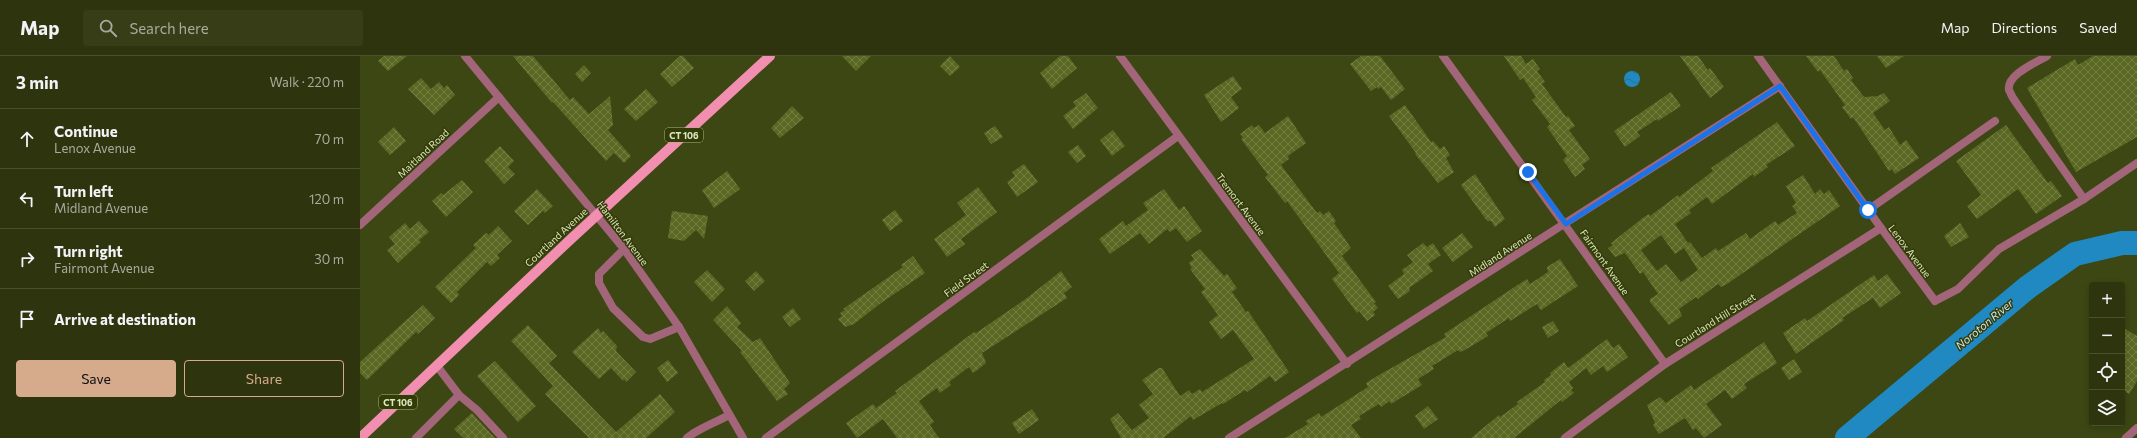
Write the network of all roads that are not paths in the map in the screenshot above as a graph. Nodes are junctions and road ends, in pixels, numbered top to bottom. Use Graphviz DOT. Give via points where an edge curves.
graph roads {
  1 [pos="465,56"];
  2 [pos="770,56"];
  3 [pos="1120,56"];
  4 [pos="1443,56"];
  5 [pos="1758,56"];
  6 [pos="2047,56"];
  7 [pos="1780,86"];
  8 [pos="499,97"];
  9 [pos="1995,121"];
  10 [pos="1178,136"];
  11 [pos="2137,163"];
  12 [pos="2084,199"];
  13 [pos="1868,210"];
  14 [pos="597,215"];
  15 [pos="1566,224"];
  16 [pos="360,225"];
  17 [pos="1881,228"];
  18 [pos="624,248"];
  19 [pos="679,327"];
  20 [pos="1347,364"];
  21 [pos="1665,364"];
  22 [pos="437,366"];
  23 [pos="460,395"];
  24 [pos="729,415"];
  25 [pos="2137,428"];
  26 [pos="360,438"];
  27 [pos="416,438"];
  28 [pos="503,438"];
  29 [pos="687,438"];
  30 [pos="743,438"];
  31 [pos="766,438"];
  32 [pos="1229,438"];
  33 [pos="1565,438"];
  34 [pos="2126,438"];
  1 -- 8 [label="street, Hamilton Avenue"];
  2 -- 14 [label="main road, Courtland Avenue / CT 106"];
  3 -- 10 [label="street, Tremont Avenue"];
  4 -- 15 [label="street, Fairmont Avenue"];
  5 -- 7 [label="street, Lenox Avenue"];
  6 -- 12 [label="street" via="2016,74 2010,82 2009,90"];
  7 -- 13 [label="street, Lenox Avenue"];
  7 -- 15 [label="street, Midland Avenue"];
  8 -- 14 [label="street, Hamilton Avenue"];
  8 -- 16 [label="street, Maitland Road"];
  9 -- 13 [label="street"];
  10 -- 20 [label="street, Tremont Avenue"];
  10 -- 31 [label="street, Field Street"];
  11 -- 12 [label="street"];
  12 -- 17 [label="street, Lenox Avenue" via="1999,249 1958,289 1935,301"];
  13 -- 17 [label="street, Lenox Avenue"];
  14 -- 18 [label="street, Hamilton Avenue"];
  14 -- 22 [label="main road, Courtland Avenue / CT 106"];
  15 -- 20 [label="street, Midland Avenue"];
  15 -- 21 [label="street, Fairmont Avenue"];
  17 -- 21 [label="street, Courtland Hill Street"];
  18 -- 19 [label="street, Hamilton Avenue"];
  18 -- 19 [label="street" via="599,274 599,283 613,308 643,338 650,339"];
  19 -- 24 [label="street, Hamilton Avenue"];
  20 -- 32 [label="street, Midland Avenue"];
  21 -- 33 [label="street, Courtland Hill Street"];
  22 -- 23 [label="street"];
  22 -- 26 [label="main road, Courtland Avenue / CT 106"];
  23 -- 27 [label="street"];
  23 -- 28 [label="street"];
  24 -- 29 [label="street"];
  24 -- 30 [label="street, Hamilton Avenue"];
  25 -- 34 [label="street"];
}
